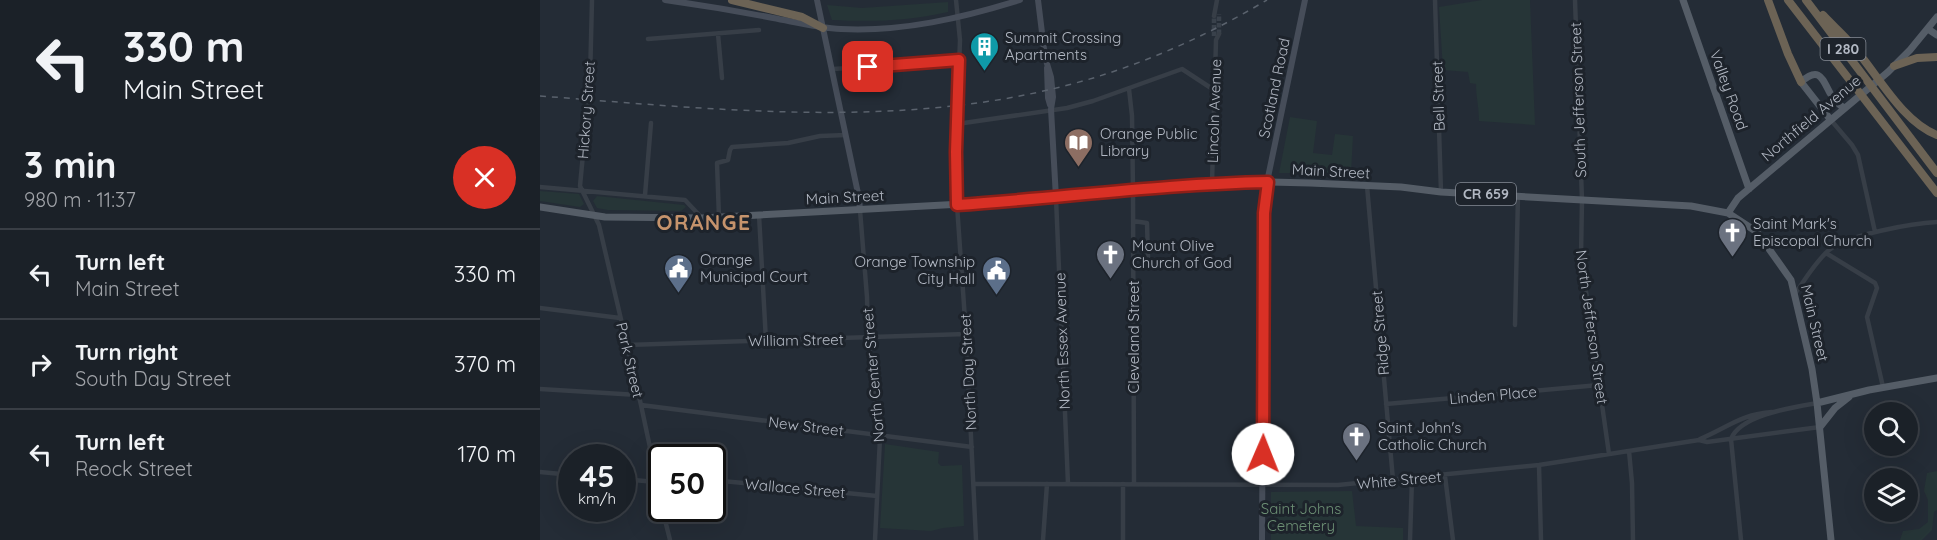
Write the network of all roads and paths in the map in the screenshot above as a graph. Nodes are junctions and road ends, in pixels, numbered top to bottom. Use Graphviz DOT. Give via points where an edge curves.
graph roads {
  1 [pos="592,0"];
  2 [pos="665,0"];
  3 [pos="732,0"];
  4 [pos="817,0"];
  5 [pos="956,0"];
  6 [pos="1020,0"];
  7 [pos="1038,0"];
  8 [pos="1305,0"];
  9 [pos="1435,0"];
  10 [pos="1575,0"];
  11 [pos="1683,0"];
  12 [pos="1768,0"];
  13 [pos="1788,0"];
  14 [pos="1807,0"];
  15 [pos="958,17"];
  16 [pos="1937,17"];
  17 [pos="823,28"];
  18 [pos="1928,28"];
  19 [pos="759,30"];
  20 [pos="718,34"];
  21 [pos="1937,34"];
  22 [pos="1216,37"];
  23 [pos="648,39"];
  24 [pos="1937,57"];
  25 [pos="959,60"];
  26 [pos="832,69"];
  27 [pos="1891,69"];
  28 [pos="722,78"];
  29 [pos="1801,82"];
  30 [pos="1129,88"];
  31 [pos="1214,90"];
  32 [pos="1844,108"];
  33 [pos="1052,109"];
  34 [pos="1830,119"];
  35 [pos="651,123"];
  36 [pos="957,124"];
  37 [pos="846,135"];
  38 [pos="1937,135"];
  39 [pos="1937,173"];
  40 [pos="1268,182"];
  41 [pos="1212,183"];
  42 [pos="1367,186"];
  43 [pos="540,187"];
  44 [pos="581,189"];
  45 [pos="1749,189"];
  46 [pos="1133,190"];
  47 [pos="1441,192"];
  48 [pos="1937,193"];
  49 [pos="645,195"];
  50 [pos="1518,196"];
  51 [pos="1056,198"];
  52 [pos="1582,200"];
  53 [pos="957,205"];
  54 [pos="540,207"];
  55 [pos="860,210"];
  56 [pos="1728,213"];
  57 [pos="759,215"];
  58 [pos="595,216"];
  59 [pos="702,218"];
  60 [pos="719,218"];
  61 [pos="1133,221"];
  62 [pos="1935,222"];
  63 [pos="1875,232"];
  64 [pos="1826,253"];
  65 [pos="1133,260"];
  66 [pos="1794,294"];
  67 [pos="540,308"];
  68 [pos="620,318"];
  69 [pos="1515,325"];
  70 [pos="966,334"];
  71 [pos="868,338"];
  72 [pos="766,341"];
  73 [pos="627,345"];
  74 [pos="1937,378"];
  75 [pos="1599,385"];
  76 [pos="1883,387"];
  77 [pos="540,389"];
  78 [pos="638,395"];
  79 [pos="1851,395"];
  80 [pos="1817,403"];
  81 [pos="1386,404"];
  82 [pos="641,405"];
  83 [pos="1778,411"];
  84 [pos="1744,417"];
  85 [pos="1745,423"];
  86 [pos="1820,428"];
  87 [pos="880,436"];
  88 [pos="1746,436"];
  89 [pos="1731,439"];
  90 [pos="1699,440"];
  91 [pos="649,444"];
  92 [pos="972,447"];
  93 [pos="1629,451"];
  94 [pos="1610,454"];
  95 [pos="1539,465"];
  96 [pos="540,472"];
  97 [pos="558,474"];
  98 [pos="1445,476"];
  99 [pos="1412,479"];
  100 [pos="1393,480"];
  101 [pos="726,481"];
  102 [pos="974,484"];
  103 [pos="1047,484"];
  104 [pos="1068,484"];
  105 [pos="1123,484"];
  106 [pos="1134,484"];
  107 [pos="1262,484"];
  108 [pos="877,496"];
  109 [pos="666,522"];
  110 [pos="670,540"];
  111 [pos="875,540"];
  112 [pos="976,540"];
  113 [pos="1043,540"];
  114 [pos="1124,540"];
  115 [pos="1262,540"];
  116 [pos="1410,540"];
  117 [pos="1453,540"];
  118 [pos="1540,540"];
  119 [pos="1633,540"];
  120 [pos="1741,540"];
  121 [pos="1831,540"];
  1 -- 44 [label="street, Hickory Street"];
  2 -- 17 [label="main road"];
  3 -- 17 [label="highway" via="802,17"];
  4 -- 17 [label="main road"];
  5 -- 15 [label="street, North Day Street"];
  6 -- 15 [label="main road"];
  7 -- 33 [label="main road" via="1051,77"];
  8 -- 40 [label="main road, Scotland Road"];
  9 -- 47 [label="street, Bell Street"];
  10 -- 52 [label="street, South Jefferson Street"];
  11 -- 45 [label="main road, Valley Road"];
  12 -- 29 [label="highway"];
  13 -- 48 [label="highway, I 280"];
  14 -- 38 [label="highway" via="1852,45 1909,115"];
  14 -- 39 [label="highway, I 280"];
  15 -- 17 [label="main road" via="885,29"];
  15 -- 25 [label="street, North Day Street"];
  16 -- 18 [label="main road, Northfield Avenue"];
  17 -- 26 [label="main road"];
  18 -- 21 [label="main road"];
  18 -- 27 [label="main road, Northfield Avenue"];
  19 -- 20 [label="street"];
  20 -- 23 [label="street"];
  20 -- 28 [label="street"];
  22 -- 31 [label="street, Lincoln Avenue"];
  24 -- 27 [label="highway" via="1917,58"];
  25 -- 26 [label="street"];
  25 -- 36 [label="street, North Day Street"];
  26 -- 37 [label="main road"];
  27 -- 32 [label="main road, Northfield Avenue"];
  29 -- 32 [label="main road" via="1820,75 1831,96"];
  29 -- 34 [label="main road"];
  30 -- 31 [label="street" via="1182,69"];
  30 -- 33 [label="street" via="1094,101"];
  30 -- 46 [label="street, Cleveland Street"];
  31 -- 41 [label="street, Lincoln Avenue"];
  32 -- 34 [label="main road, Northfield Avenue"];
  33 -- 36 [label="street"];
  33 -- 51 [label="main road"];
  34 -- 45 [label="main road, Northfield Avenue"];
  34 -- 63 [label="street" via="1858,155"];
  35 -- 49 [label="street"];
  36 -- 53 [label="street, North Day Street"];
  37 -- 55 [label="main road"];
  37 -- 60 [label="street" via="732,147 728,160 717,164"];
  40 -- 41 [label="main road, Main Street"];
  40 -- 42 [label="main road, Main Street / CR 659"];
  40 -- 107 [label="main road, Scotland Road" via="1264,213"];
  41 -- 46 [label="main road, Main Street"];
  42 -- 47 [label="main road, Main Street / CR 659"];
  42 -- 81 [label="street, Ridge Street"];
  43 -- 44 [label="street"];
  44 -- 49 [label="street"];
  44 -- 58 [label="street"];
  45 -- 56 [label="main road, Northfield Avenue"];
  46 -- 51 [label="main road, Main Street"];
  46 -- 61 [label="street, Cleveland Street"];
  47 -- 50 [label="main road, Main Street / CR 659"];
  49 -- 59 [label="street" via="685,200"];
  50 -- 52 [label="main road, Main Street / CR 659"];
  50 -- 69 [label="street"];
  51 -- 53 [label="main road, Main Street"];
  51 -- 104 [label="street, North Essex Avenue"];
  52 -- 56 [label="main road, Main Street / CR 659" via="1691,206"];
  52 -- 75 [label="street, North Jefferson Street" via="1581,256"];
  53 -- 55 [label="main road, Main Street"];
  53 -- 70 [label="street, North Day Street"];
  54 -- 58 [label="main road, Main Street"];
  55 -- 57 [label="main road, Main Street"];
  55 -- 71 [label="street, North Center Street"];
  56 -- 66 [label="main road, Main Street / CR 659" via="1757,232 1791,280"];
  57 -- 60 [label="main road, Main Street"];
  57 -- 72 [label="street"];
  58 -- 59 [label="main road, Main Street"];
  58 -- 68 [label="street, Park Street"];
  59 -- 60 [label="main road, Main Street"];
  61 -- 65 [label="street, Cleveland Street"];
  61 -- 65 [label="street" via="1147,223 1148,257"];
  62 -- 63 [label="street"];
  63 -- 64 [label="street" via="1837,244"];
  64 -- 66 [label="street"];
  64 -- 76 [label="street" via="1875,283 1877,288 1867,317"];
  65 -- 106 [label="street, Cleveland Street"];
  66 -- 80 [label="main road, Main Street / CR 659"];
  67 -- 68 [label="street"];
  68 -- 73 [label="street, Park Street"];
  70 -- 71 [label="street, William Street"];
  70 -- 92 [label="street, North Day Street"];
  71 -- 72 [label="street, William Street"];
  71 -- 87 [label="street, North Center Street"];
  72 -- 73 [label="street, William Street"];
  73 -- 78 [label="street, Park Street"];
  74 -- 76 [label="main road"];
  75 -- 81 [label="street, Linden Place"];
  75 -- 94 [label="street, North Jefferson Street"];
  76 -- 79 [label="main road"];
  77 -- 78 [label="street"];
  78 -- 82 [label="street, Park Street"];
  79 -- 80 [label="main road"];
  79 -- 86 [label="main road"];
  80 -- 83 [label="street"];
  80 -- 86 [label="main road, Main Street / CR 659"];
  81 -- 100 [label="street, Ridge Street"];
  82 -- 87 [label="street, New Street"];
  82 -- 91 [label="street, Park Street"];
  83 -- 84 [label="street"];
  83 -- 85 [label="street"];
  84 -- 85 [label="street"];
  84 -- 90 [label="street"];
  85 -- 88 [label="street"];
  85 -- 89 [label="street"];
  86 -- 88 [label="street, White Street"];
  86 -- 121 [label="main road, Main Street / CR 659"];
  87 -- 92 [label="street, New Street"];
  87 -- 108 [label="street, North Center Street"];
  88 -- 89 [label="street, White Street"];
  89 -- 90 [label="street, White Street"];
  89 -- 120 [label="street"];
  90 -- 93 [label="street, White Street"];
  92 -- 102 [label="street, North Day Street"];
  93 -- 94 [label="street, White Street"];
  93 -- 119 [label="street"];
  94 -- 95 [label="street, White Street"];
  95 -- 98 [label="street, White Street"];
  95 -- 118 [label="street"];
  96 -- 97 [label="street"];
  98 -- 99 [label="street, White Street"];
  98 -- 117 [label="street"];
  99 -- 100 [label="street, White Street"];
  99 -- 116 [label="street"];
  100 -- 107 [label="street, White Street" via="1338,485"];
  101 -- 108 [label="street, Wallace Street"];
  102 -- 103 [label="street, White Street"];
  102 -- 112 [label="street, North Day Street"];
  103 -- 104 [label="street, White Street"];
  103 -- 113 [label="street"];
  104 -- 105 [label="street, White Street"];
  105 -- 106 [label="street, White Street"];
  105 -- 114 [label="street"];
  106 -- 107 [label="street, White Street"];
  107 -- 115 [label="main road, Scotland Road"];
  108 -- 111 [label="street, North Center Street"];
  109 -- 110 [label="street, Park Street"];
}
